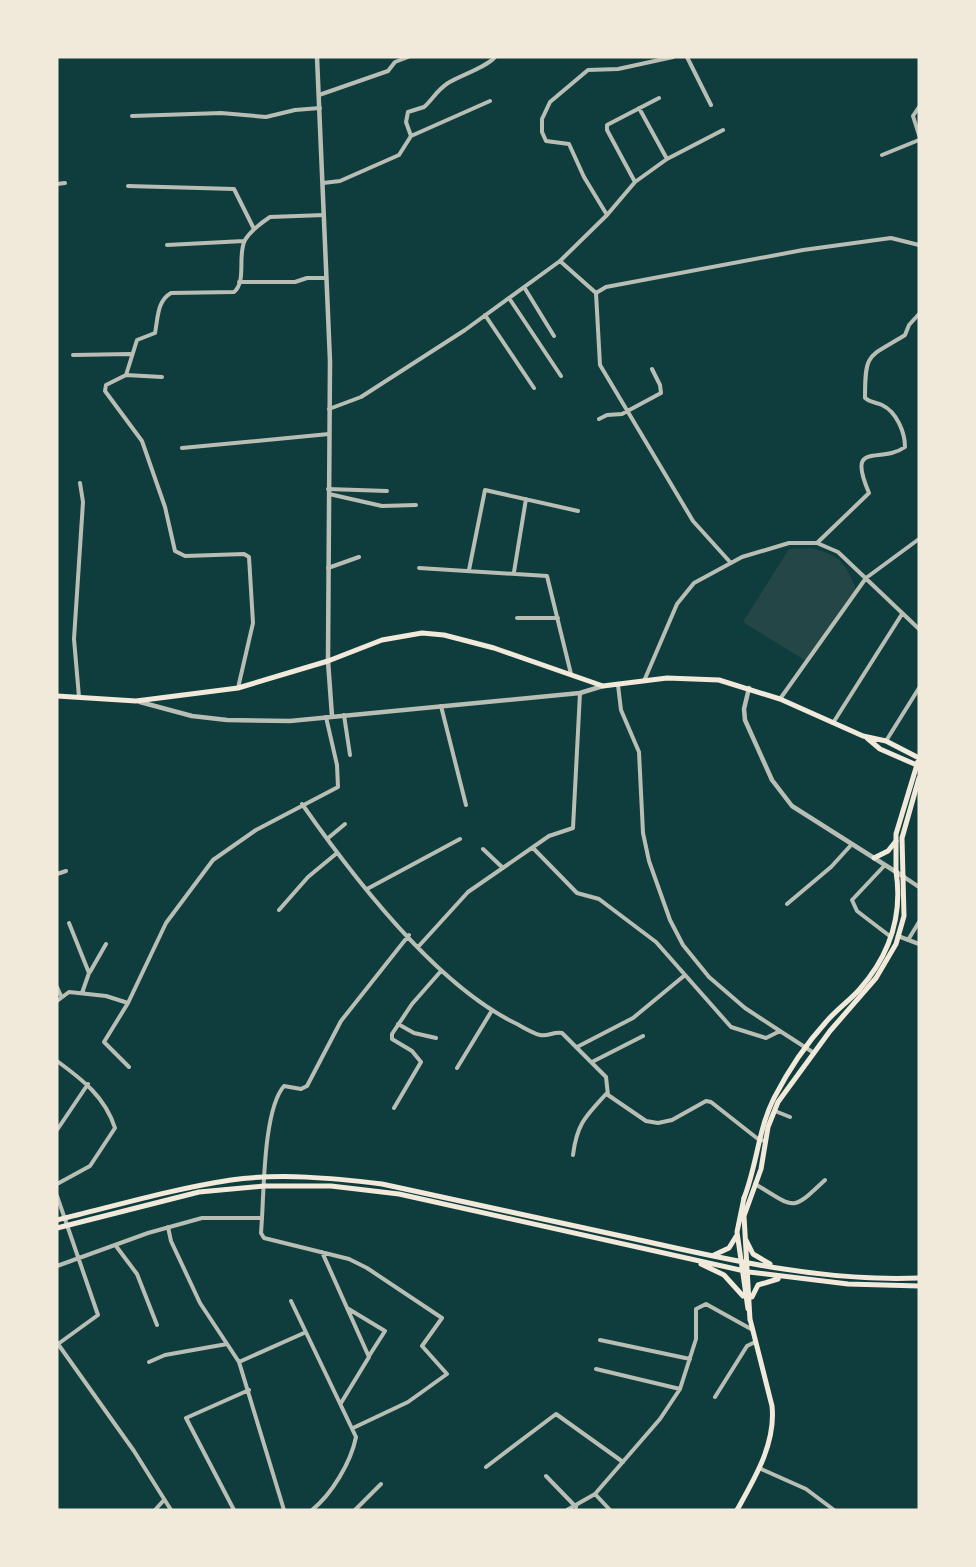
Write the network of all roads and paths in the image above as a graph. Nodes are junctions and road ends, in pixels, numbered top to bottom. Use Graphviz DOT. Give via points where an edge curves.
graph roads {
  1 [pos="317,57"];
  2 [pos="408,57"];
  3 [pos="495,57"];
  4 [pos="673,57"];
  5 [pos="687,57"];
  6 [pos="319,95"];
  7 [pos="659,98"];
  8 [pos="490,101"];
  9 [pos="711,105"];
  10 [pos="320,108"];
  11 [pos="639,108"];
  12 [pos="919,108"];
  13 [pos="132,116"];
  14 [pos="723,130"];
  15 [pos="919,135"];
  16 [pos="411,136"];
  17 [pos="919,140"];
  18 [pos="882,154"];
  19 [pos="667,159"];
  20 [pos="635,182"];
  21 [pos="65,183"];
  22 [pos="323,183"];
  23 [pos="57,184"];
  24 [pos="128,186"];
  25 [pos="325,215"];
  26 [pos="607,215"];
  27 [pos="254,229"];
  28 [pos="244,241"];
  29 [pos="919,244"];
  30 [pos="167,245"];
  31 [pos="560,261"];
  32 [pos="326,278"];
  33 [pos="239,282"];
  34 [pos="524,287"];
  35 [pos="596,293"];
  36 [pos="509,298"];
  37 [pos="919,314"];
  38 [pos="485,315"];
  39 [pos="554,336"];
  40 [pos="130,354"];
  41 [pos="73,355"];
  42 [pos="651,369"];
  43 [pos="126,375"];
  44 [pos="561,376"];
  45 [pos="162,377"];
  46 [pos="534,388"];
  47 [pos="329,409"];
  48 [pos="628,411"];
  49 [pos="599,419"];
  50 [pos="329,434"];
  51 [pos="182,448"];
  52 [pos="80,483"];
  53 [pos="387,491"];
  54 [pos="328,492"];
  55 [pos="526,499"];
  56 [pos="416,505"];
  57 [pos="578,511"];
  58 [pos="919,539"];
  59 [pos="818,543"];
  60 [pos="358,557"];
  61 [pos="729,562"];
  62 [pos="328,568"];
  63 [pos="419,568"];
  64 [pos="469,570"];
  65 [pos="513,572"];
  66 [pos="866,578"];
  67 [pos="902,614"];
  68 [pos="517,618"];
  69 [pos="558,618"];
  70 [pos="919,629"];
  71 [pos="328,661"];
  72 [pos="571,676"];
  73 [pos="644,682"];
  74 [pos="603,686"];
  75 [pos="618,686"];
  76 [pos="238,688"];
  77 [pos="749,688"];
  78 [pos="919,688"];
  79 [pos="580,693"];
  80 [pos="57,696"];
  81 [pos="79,697"];
  82 [pos="780,699"];
  83 [pos="136,701"];
  84 [pos="441,706"];
  85 [pos="344,715"];
  86 [pos="329,717"];
  87 [pos="833,723"];
  88 [pos="863,736"];
  89 [pos="886,741"];
  90 [pos="350,754"];
  91 [pos="919,758"];
  92 [pos="917,766"];
  93 [pos="919,778"];
  94 [pos="302,804"];
  95 [pos="466,805"];
  96 [pos="345,824"];
  97 [pos="327,839"];
  98 [pos="460,839"];
  99 [pos="896,841"];
  100 [pos="852,844"];
  101 [pos="533,848"];
  102 [pos="483,849"];
  103 [pos="337,854"];
  104 [pos="874,858"];
  105 [pos="885,864"];
  106 [pos="503,868"];
  107 [pos="66,871"];
  108 [pos="896,871"];
  109 [pos="57,874"];
  110 [pos="904,877"];
  111 [pos="919,887"];
  112 [pos="367,889"];
  113 [pos="787,904"];
  114 [pos="279,910"];
  115 [pos="919,922"];
  116 [pos="69,923"];
  117 [pos="409,935"];
  118 [pos="898,936"];
  119 [pos="891,938"];
  120 [pos="908,940"];
  121 [pos="106,944"];
  122 [pos="919,944"];
  123 [pos="418,947"];
  124 [pos="441,970"];
  125 [pos="89,973"];
  126 [pos="685,975"];
  127 [pos="57,987"];
  128 [pos="82,993"];
  129 [pos="61,996"];
  130 [pos="57,1001"];
  131 [pos="128,1003"];
  132 [pos="491,1012"];
  133 [pos="398,1024"];
  134 [pos="780,1031"];
  135 [pos="643,1035"];
  136 [pos="436,1038"];
  137 [pos="807,1046"];
  138 [pos="577,1047"];
  139 [pos="814,1053"];
  140 [pos="57,1061"];
  141 [pos="592,1062"];
  142 [pos="129,1067"];
  143 [pos="457,1068"];
  144 [pos="88,1084"];
  145 [pos="607,1093"];
  146 [pos="394,1108"];
  147 [pos="775,1111"];
  148 [pos="790,1117"];
  149 [pos="57,1130"];
  150 [pos="758,1139"];
  151 [pos="765,1141"];
  152 [pos="573,1155"];
  153 [pos="264,1178"];
  154 [pos="825,1180"];
  155 [pos="57,1184"];
  156 [pos="755,1184"];
  157 [pos="264,1186"];
  158 [pos="57,1196"];
  159 [pos="65,1218"];
  160 [pos="262,1218"];
  161 [pos="57,1220"];
  162 [pos="67,1226"];
  163 [pos="168,1227"];
  164 [pos="57,1228"];
  165 [pos="741,1230"];
  166 [pos="116,1246"];
  167 [pos="321,1251"];
  168 [pos="709,1256"];
  169 [pos="77,1259"];
  170 [pos="694,1260"];
  171 [pos="740,1261"];
  172 [pos="747,1262"];
  173 [pos="57,1266"];
  174 [pos="775,1266"];
  175 [pos="741,1271"];
  176 [pos="748,1272"];
  177 [pos="789,1278"];
  178 [pos="919,1278"];
  179 [pos="919,1286"];
  180 [pos="291,1301"];
  181 [pos="749,1304"];
  182 [pos="346,1307"];
  183 [pos="157,1325"];
  184 [pos="751,1329"];
  185 [pos="304,1333"];
  186 [pos="600,1340"];
  187 [pos="754,1342"];
  188 [pos="227,1344"];
  189 [pos="369,1357"];
  190 [pos="691,1359"];
  191 [pos="149,1362"];
  192 [pos="239,1362"];
  193 [pos="596,1369"];
  194 [pos="680,1389"];
  195 [pos="249,1390"];
  196 [pos="715,1397"];
  197 [pos="341,1403"];
  198 [pos="353,1428"];
  199 [pos="623,1462"];
  200 [pos="486,1467"];
  201 [pos="759,1468"];
  202 [pos="546,1476"];
  203 [pos="381,1484"];
  204 [pos="595,1494"];
  205 [pos="164,1500"];
  206 [pos="576,1507"];
  207 [pos="155,1510"];
  208 [pos="171,1510"];
  209 [pos="234,1510"];
  210 [pos="284,1510"];
  211 [pos="312,1510"];
  212 [pos="355,1510"];
  213 [pos="567,1510"];
  214 [pos="610,1510"];
  215 [pos="737,1510"];
  216 [pos="834,1510"];
  1 -- 6 [label="street"];
  2 -- 6 [label="street" via="395,62 388,71"];
  3 -- 16 [label="street" via="489,64 449,82 424,107 408,112 406,122"];
  4 -- 26 [label="street" via="618,69 590,69 552,99 542,119 546,141 569,144"];
  5 -- 9 [label="street"];
  6 -- 10 [label="street"];
  7 -- 11 [label="street"];
  8 -- 16 [label="street"];
  10 -- 13 [label="street" via="267,117 220,113"];
  10 -- 22 [label="street"];
  11 -- 19 [label="street"];
  11 -- 20 [label="street" via="606,128"];
  12 -- 15 [label="street" via="913,116"];
  14 -- 19 [label="street"];
  16 -- 22 [label="street" via="399,155 340,181"];
  17 -- 18 [label="street"];
  19 -- 20 [label="street"];
  20 -- 26 [label="street"];
  21 -- 23 [label="street"];
  22 -- 25 [label="street"];
  24 -- 27 [label="street" via="234,189"];
  25 -- 27 [label="street" via="270,217"];
  25 -- 32 [label="street"];
  26 -- 31 [label="street"];
  27 -- 28 [label="street"];
  28 -- 30 [label="street"];
  28 -- 33 [label="street"];
  29 -- 35 [label="street" via="891,238 803,250 606,287"];
  31 -- 34 [label="street"];
  31 -- 35 [label="street"];
  32 -- 33 [label="street"];
  32 -- 47 [label="street"];
  33 -- 40 [label="street" via="234,292 166,296 160,303 155,333 137,340"];
  34 -- 36 [label="street"];
  34 -- 39 [label="street"];
  35 -- 48 [label="street" via="600,365"];
  36 -- 38 [label="street"];
  36 -- 44 [label="street"];
  37 -- 59 [label="street" via="905,336 873,352 865,369 865,398 887,408 902,427 905,447 899,452 874,454 862,460 860,467 869,493"];
  38 -- 46 [label="street"];
  38 -- 47 [label="street" via="361,397"];
  40 -- 41 [label="street"];
  40 -- 43 [label="street"];
  42 -- 48 [label="street" via="661,393"];
  43 -- 45 [label="street"];
  43 -- 76 [label="street" via="106,385 105,392 142,441 165,507 175,551 185,556 244,554 251,562 253,623"];
  47 -- 50 [label="street"];
  48 -- 49 [label="street"];
  48 -- 61 [label="street" via="693,521"];
  50 -- 51 [label="street"];
  50 -- 54 [label="street"];
  52 -- 81 [label="street" via="83,502 74,639"];
  53 -- 54 [label="street"];
  54 -- 56 [label="street" via="382,506"];
  54 -- 62 [label="street"];
  55 -- 57 [label="street"];
  55 -- 64 [label="street" via="490,490 483,492"];
  55 -- 65 [label="street"];
  58 -- 66 [label="street"];
  59 -- 61 [label="street" via="789,543"];
  59 -- 66 [label="street" via="838,552"];
  60 -- 62 [label="street"];
  61 -- 73 [label="street" via="682,596"];
  62 -- 71 [label="street"];
  63 -- 64 [label="street"];
  64 -- 65 [label="street"];
  65 -- 69 [label="street" via="547,576"];
  66 -- 67 [label="street"];
  66 -- 82 [label="street"];
  67 -- 70 [label="street"];
  67 -- 87 [label="street"];
  68 -- 69 [label="street"];
  69 -- 72 [label="street"];
  71 -- 72 [label="main road" via="382,640 422,633 494,648"];
  71 -- 76 [label="main road"];
  71 -- 86 [label="street"];
  72 -- 74 [label="main road"];
  73 -- 75 [label="main road"];
  73 -- 77 [label="main road" via="693,677"];
  74 -- 75 [label="main road"];
  74 -- 79 [label="street"];
  75 -- 134 [label="street" via="621,710 639,752 643,833 649,861 670,920 683,945 709,977"];
  76 -- 83 [label="main road"];
  77 -- 82 [label="main road"];
  77 -- 100 [label="street" via="745,720 780,794 792,806"];
  78 -- 89 [label="street"];
  79 -- 84 [label="street"];
  79 -- 101 [label="street" via="573,828 549,836"];
  80 -- 81 [label="main road"];
  81 -- 83 [label="main road"];
  82 -- 87 [label="main road"];
  83 -- 86 [label="street" via="192,716 227,720"];
  84 -- 85 [label="street"];
  84 -- 95 [label="street"];
  85 -- 86 [label="street"];
  85 -- 90 [label="street"];
  86 -- 94 [label="street" via="339,783 335,789"];
  87 -- 88 [label="main road"];
  88 -- 89 [label="main road"];
  88 -- 92 [label="main road" via="880,749"];
  89 -- 91 [label="main road"];
  91 -- 92 [label="main road"];
  92 -- 99 [label="main road"];
  93 -- 110 [label="main road" via="902,838"];
  94 -- 97 [label="street"];
  94 -- 131 [label="street" via="213,860 166,923"];
  96 -- 97 [label="street"];
  97 -- 103 [label="street"];
  98 -- 112 [label="street"];
  99 -- 104 [label="main road" via="888,851"];
  99 -- 108 [label="main road"];
  100 -- 104 [label="street"];
  100 -- 113 [label="street"];
  101 -- 106 [label="street"];
  101 -- 126 [label="street" via="577,893 599,899 656,942"];
  102 -- 106 [label="street"];
  103 -- 112 [label="street"];
  103 -- 114 [label="street" via="308,877"];
  104 -- 105 [label="street"];
  105 -- 108 [label="street"];
  105 -- 119 [label="street" via="852,900 856,911"];
  106 -- 123 [label="street" via="468,892"];
  107 -- 109 [label="street"];
  108 -- 110 [label="street"];
  108 -- 119 [label="main road" via="900,909"];
  110 -- 111 [label="street"];
  110 -- 118 [label="main road" via="904,916"];
  112 -- 117 [label="street"];
  115 -- 120 [label="street"];
  116 -- 125 [label="street"];
  117 -- 123 [label="street"];
  117 -- 153 [label="street" via="341,1021 307,1086 284,1086 277,1094"];
  118 -- 120 [label="street"];
  118 -- 139 [label="main road" via="876,978"];
  119 -- 137 [label="main road" via="869,977"];
  120 -- 122 [label="street"];
  121 -- 125 [label="street"];
  123 -- 124 [label="street"];
  124 -- 132 [label="street"];
  124 -- 133 [label="street"];
  125 -- 128 [label="street"];
  126 -- 134 [label="street" via="731,1027 766,1038"];
  126 -- 138 [label="street" via="633,1018"];
  127 -- 129 [label="street"];
  128 -- 129 [label="street"];
  128 -- 131 [label="street"];
  129 -- 130 [label="street"];
  131 -- 142 [label="street" via="104,1045"];
  132 -- 138 [label="street" via="538,1035 562,1033"];
  132 -- 143 [label="street"];
  133 -- 136 [label="street"];
  133 -- 146 [label="street" via="393,1039 419,1057 421,1064"];
  134 -- 137 [label="street"];
  135 -- 141 [label="street"];
  137 -- 139 [label="street"];
  137 -- 150 [label="main road" via="774,1098"];
  138 -- 141 [label="street"];
  139 -- 147 [label="main road"];
  140 -- 144 [label="street"];
  141 -- 145 [label="street" via="606,1077"];
  144 -- 149 [label="street"];
  144 -- 155 [label="street" via="109,1108 115,1128 90,1166"];
  145 -- 150 [label="street" via="646,1121 658,1123 672,1120 699,1103 711,1102"];
  145 -- 152 [label="street" via="582,1120"];
  147 -- 148 [label="street"];
  147 -- 151 [label="main road"];
  150 -- 151 [label="street"];
  150 -- 165 [label="main road"];
  151 -- 156 [label="main road"];
  153 -- 157 [label="street"];
  153 -- 159 [label="main road" via="167,1191"];
  153 -- 168 [label="main road" via="328,1178 382,1184"];
  154 -- 156 [label="street" via="800,1203 790,1204"];
  156 -- 165 [label="main road"];
  157 -- 160 [label="street"];
  157 -- 162 [label="main road" via="199,1192"];
  157 -- 170 [label="main road" via="331,1186 399,1194"];
  158 -- 159 [label="street"];
  159 -- 161 [label="main road"];
  159 -- 162 [label="street"];
  160 -- 163 [label="street" via="202,1218"];
  160 -- 167 [label="street" via="264,1238"];
  162 -- 164 [label="main road"];
  162 -- 169 [label="street"];
  163 -- 166 [label="street"];
  163 -- 188 [label="street" via="200,1303"];
  165 -- 168 [label="main road" via="729,1248"];
  165 -- 171 [label="main road"];
  165 -- 172 [label="main road"];
  165 -- 174 [label="main road" via="753,1254"];
  166 -- 169 [label="street"];
  166 -- 183 [label="street" via="136,1274"];
  167 -- 182 [label="street"];
  167 -- 198 [label="street" via="367,1268 442,1318 422,1346 447,1374 408,1402"];
  168 -- 171 [label="main road"];
  169 -- 173 [label="street"];
  169 -- 205 [label="street" via="98,1315 59,1345"];
  170 -- 175 [label="main road"];
  170 -- 181 [label="main road" via="724,1275"];
  171 -- 172 [label="main road"];
  171 -- 175 [label="main road"];
  172 -- 174 [label="main road"];
  172 -- 176 [label="main road"];
  174 -- 178 [label="main road" via="861,1277"];
  175 -- 176 [label="main road"];
  175 -- 181 [label="main road"];
  176 -- 177 [label="main road"];
  176 -- 181 [label="main road"];
  177 -- 179 [label="main road"];
  177 -- 181 [label="main road" via="758,1285"];
  180 -- 185 [label="street"];
  181 -- 184 [label="main road"];
  182 -- 189 [label="street"];
  182 -- 189 [label="street" via="387,1329"];
  184 -- 187 [label="main road"];
  184 -- 190 [label="street" via="706,1304 699,1305"];
  185 -- 192 [label="street"];
  185 -- 197 [label="street"];
  186 -- 190 [label="street"];
  187 -- 196 [label="street" via="742,1353"];
  187 -- 201 [label="main road" via="773,1420"];
  188 -- 191 [label="street" via="165,1355"];
  188 -- 192 [label="street"];
  189 -- 197 [label="street"];
  190 -- 194 [label="street"];
  192 -- 195 [label="street"];
  193 -- 194 [label="street"];
  194 -- 199 [label="street"];
  195 -- 209 [label="street" via="186,1418"];
  195 -- 210 [label="street"];
  197 -- 198 [label="street"];
  198 -- 211 [label="street" via="355,1446 342,1475"];
  199 -- 200 [label="street" via="556,1414"];
  199 -- 204 [label="street"];
  201 -- 215 [label="main road"];
  201 -- 216 [label="street" via="806,1489"];
  202 -- 206 [label="street"];
  203 -- 212 [label="street"];
  204 -- 206 [label="street"];
  204 -- 214 [label="street"];
  205 -- 207 [label="street"];
  205 -- 208 [label="street"];
  206 -- 213 [label="street"];
}
